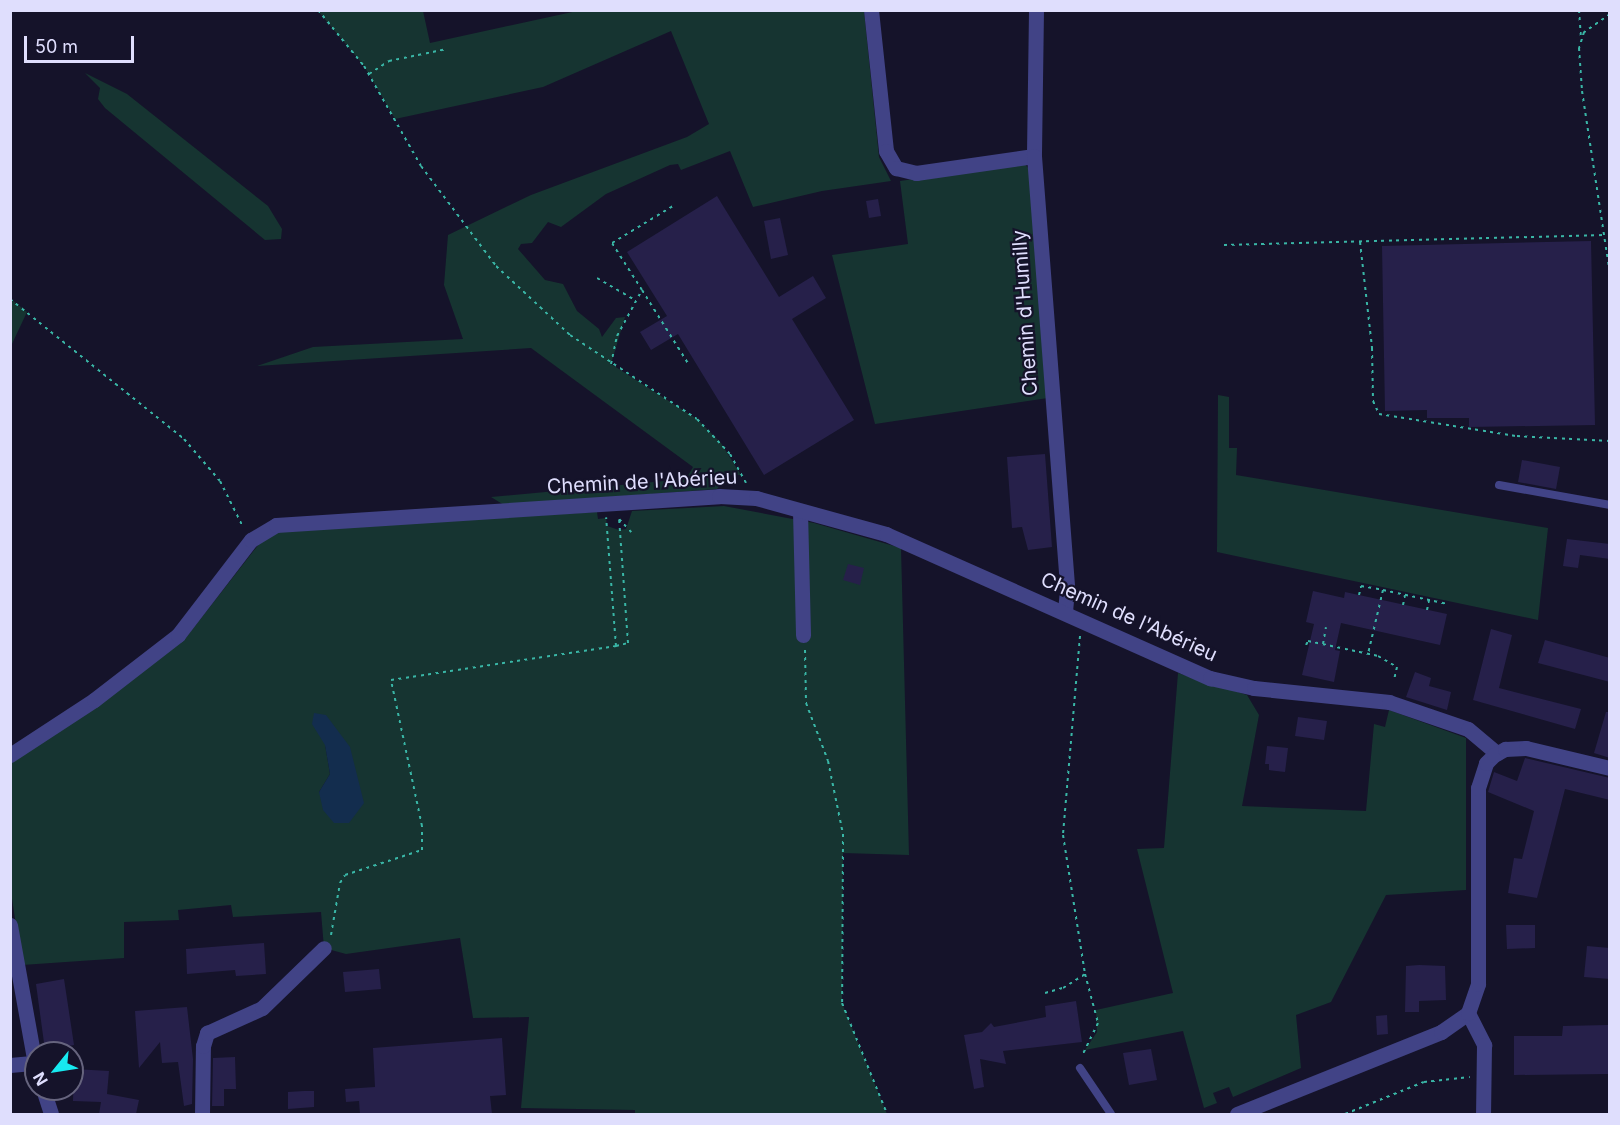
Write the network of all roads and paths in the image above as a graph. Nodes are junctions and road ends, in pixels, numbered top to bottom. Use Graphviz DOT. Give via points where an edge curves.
graph roads {
  1 [pos="871,10"];
  2 [pos="1036,10"];
  3 [pos="1579,10"];
  4 [pos="318,11"];
  5 [pos="1610,14"];
  6 [pos="1581,40"];
  7 [pos="447,48"];
  8 [pos="369,74"];
  9 [pos="1034,156"];
  10 [pos="673,206"];
  11 [pos="1604,235"];
  12 [pos="1360,242"];
  13 [pos="1224,245"];
  14 [pos="1610,274"];
  15 [pos="597,278"];
  16 [pos="642,290"];
  17 [pos="10,299"];
  18 [pos="635,300"];
  19 [pos="610,364"];
  20 [pos="689,365"];
  21 [pos="1610,441"];
  22 [pos="1500,485"];
  23 [pos="756,498"];
  24 [pos="605,504"];
  25 [pos="1610,505"];
  26 [pos="800,511"];
  27 [pos="631,532"];
  28 [pos="251,540"];
  29 [pos="1383,590"];
  30 [pos="1359,595"];
  31 [pos="1405,595"];
  32 [pos="1429,600"];
  33 [pos="1448,604"];
  34 [pos="1403,605"];
  35 [pos="1427,610"];
  36 [pos="1065,612"];
  37 [pos="1326,627"];
  38 [pos="1080,629"];
  39 [pos="803,635"];
  40 [pos="1323,644"];
  41 [pos="1306,645"];
  42 [pos="616,646"];
  43 [pos="1368,654"];
  44 [pos="1394,680"];
  45 [pos="1497,753"];
  46 [pos="10,755"];
  47 [pos="1610,768"];
  48 [pos="10,925"];
  49 [pos="324,948"];
  50 [pos="1085,974"];
  51 [pos="1045,993"];
  52 [pos="1468,1013"];
  53 [pos="30,1041"];
  54 [pos="1080,1068"];
  55 [pos="1483,1077"];
  56 [pos="202,1114"];
  57 [pos="887,1114"];
  58 [pos="1111,1114"];
  59 [pos="1237,1114"];
  60 [pos="1345,1114"];
  61 [pos="1483,1114"];
  1 -- 9 [label="street" via="886,151 896,168 916,173"];
  2 -- 9 [label="street, Chemin d'Humilly"];
  3 -- 6 [label="path"];
  4 -- 8 [label="path"];
  5 -- 6 [label="path" via="1589,27"];
  6 -- 11 [label="path" via="1582,91"];
  7 -- 8 [label="path" via="395,59"];
  8 -- 19 [label="path" via="421,166 496,267 550,320"];
  9 -- 36 [label="street, Chemin d'Humilly" via="1067,588"];
  10 -- 16 [label="path" via="612,243"];
  11 -- 12 [label="path"];
  11 -- 14 [label="path"];
  12 -- 13 [label="path"];
  12 -- 21 [label="path" via="1372,348 1373,401 1379,414 1517,436"];
  15 -- 18 [label="path"];
  16 -- 18 [label="path"];
  16 -- 20 [label="path"];
  17 -- 28 [label="path" via="189,444 220,481"];
  18 -- 19 [label="path" via="617,336"];
  19 -- 23 [label="path" via="697,419 730,454"];
  22 -- 25 [label="lane"];
  23 -- 24 [label="street, Chemin de l'Abérieu" via="719,496"];
  23 -- 26 [label="street, Chemin de l'Abérieu"];
  24 -- 28 [label="street, Chemin de l'Abérieu" via="289,522 264,530"];
  24 -- 42 [label="path"];
  26 -- 36 [label="street, Chemin de l'Abérieu" via="886,534"];
  26 -- 39 [label="street"];
  27 -- 42 [label="path" via="619,519 628,643"];
  28 -- 46 [label="street, Chemin de l'Abérieu" via="178,635 94,700"];
  29 -- 30 [label="path" via="1361,586"];
  29 -- 31 [label="path"];
  29 -- 43 [label="path"];
  31 -- 32 [label="path"];
  31 -- 34 [label="path"];
  32 -- 33 [label="path"];
  32 -- 35 [label="path"];
  36 -- 45 [label="street, Chemin de l'Abérieu" via="1210,678 1254,688 1389,702 1468,729"];
  37 -- 40 [label="path"];
  38 -- 50 [label="path" via="1063,834"];
  39 -- 57 [label="path" via="806,704 828,761 843,834 842,1003"];
  40 -- 41 [label="path" via="1308,640"];
  40 -- 43 [label="path"];
  42 -- 49 [label="path" via="392,678 422,826 422,850 345,875 339,883 330,942"];
  43 -- 44 [label="path" via="1397,667"];
  45 -- 47 [label="street" via="1526,748"];
  45 -- 52 [label="street" via="1486,763 1478,788 1478,984"];
  48 -- 53 [label="street"];
  49 -- 56 [label="street" via="262,1008 207,1033 203,1046"];
  50 -- 51 [label="path" via="1063,988"];
  50 -- 54 [label="path" via="1098,1023"];
  52 -- 55 [label="street" via="1482,1035"];
  52 -- 59 [label="street" via="1441,1032"];
  54 -- 58 [label="lane"];
  55 -- 60 [label="path" via="1424,1082"];
  55 -- 61 [label="street"];
}
